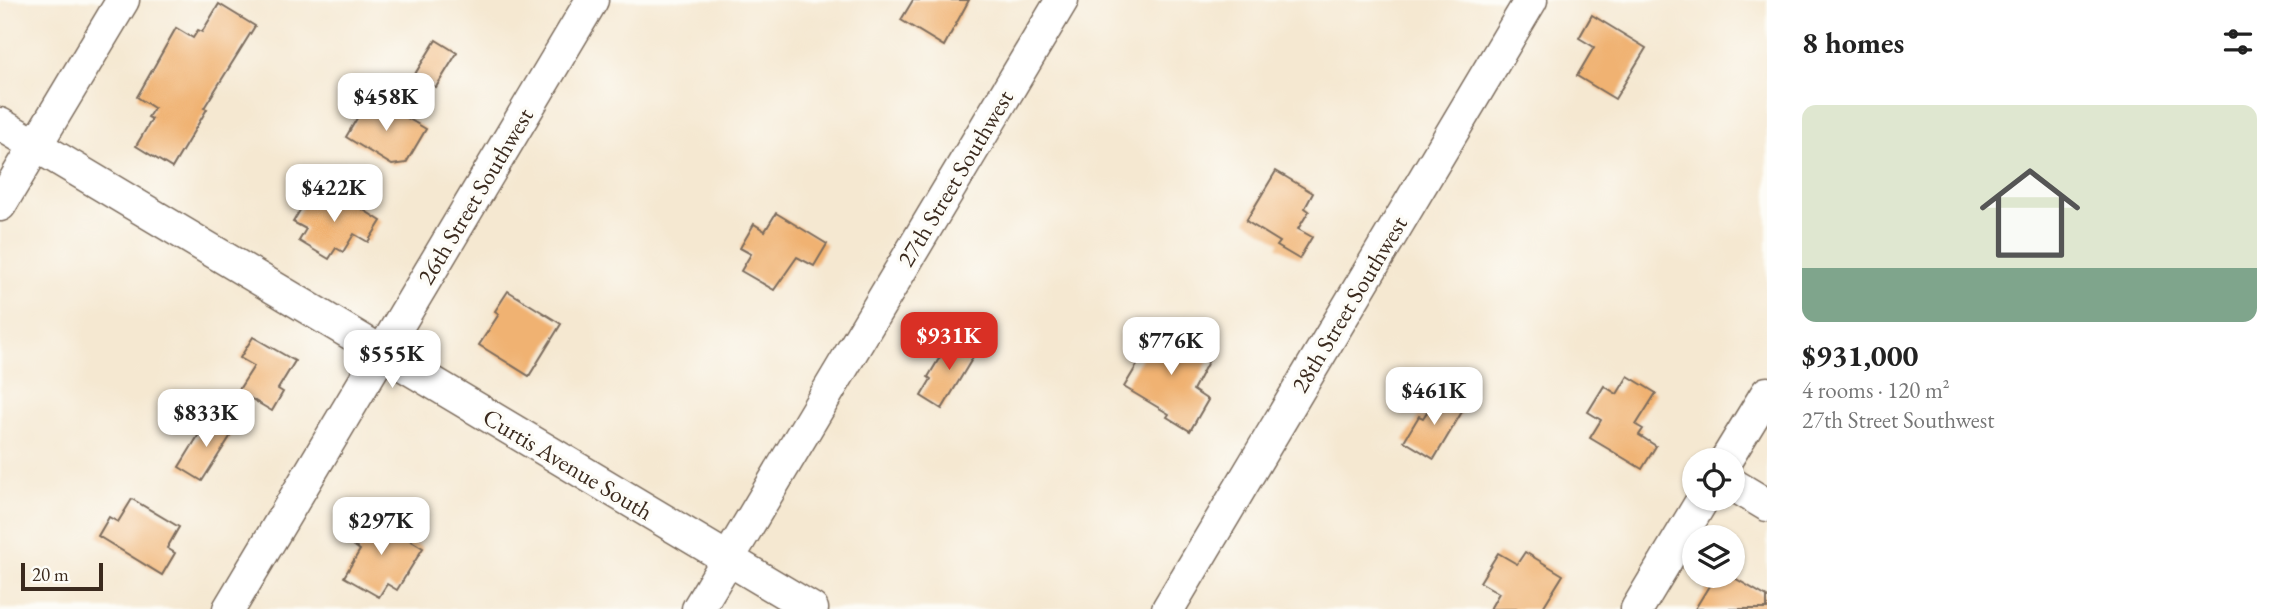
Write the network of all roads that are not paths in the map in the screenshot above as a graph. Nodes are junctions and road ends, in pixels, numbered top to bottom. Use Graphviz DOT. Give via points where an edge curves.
graph roads {
  1 [pos="123,0"];
  2 [pos="592,0"];
  3 [pos="1062,0"];
  4 [pos="1531,0"];
  5 [pos="0,124"];
  6 [pos="36,145"];
  7 [pos="0,205"];
  8 [pos="382,353"];
  9 [pos="1767,393"];
  10 [pos="1733,448"];
  11 [pos="1745,492"];
  12 [pos="1767,505"];
  13 [pos="1696,511"];
  14 [pos="728,559"];
  15 [pos="229,609"];
  16 [pos="698,609"];
  17 [pos="812,609"];
  18 [pos="1168,609"];
  19 [pos="1637,609"];
  1 -- 6 [label="street"];
  2 -- 8 [label="street, 26th Street Southwest"];
  3 -- 14 [label="street, 27th Street Southwest"];
  4 -- 18 [label="street, 28th Street Southwest"];
  5 -- 6 [label="street, Curtis Avenue South"];
  6 -- 7 [label="street"];
  6 -- 8 [label="street, Curtis Avenue South"];
  8 -- 14 [label="street, Curtis Avenue South"];
  8 -- 15 [label="street, 26th Street Southwest"];
  9 -- 10 [label="street"];
  11 -- 12 [label="street"];
  13 -- 19 [label="street"];
  14 -- 16 [label="street, 27th Street Southwest"];
  14 -- 17 [label="street, Curtis Avenue South"];
}
